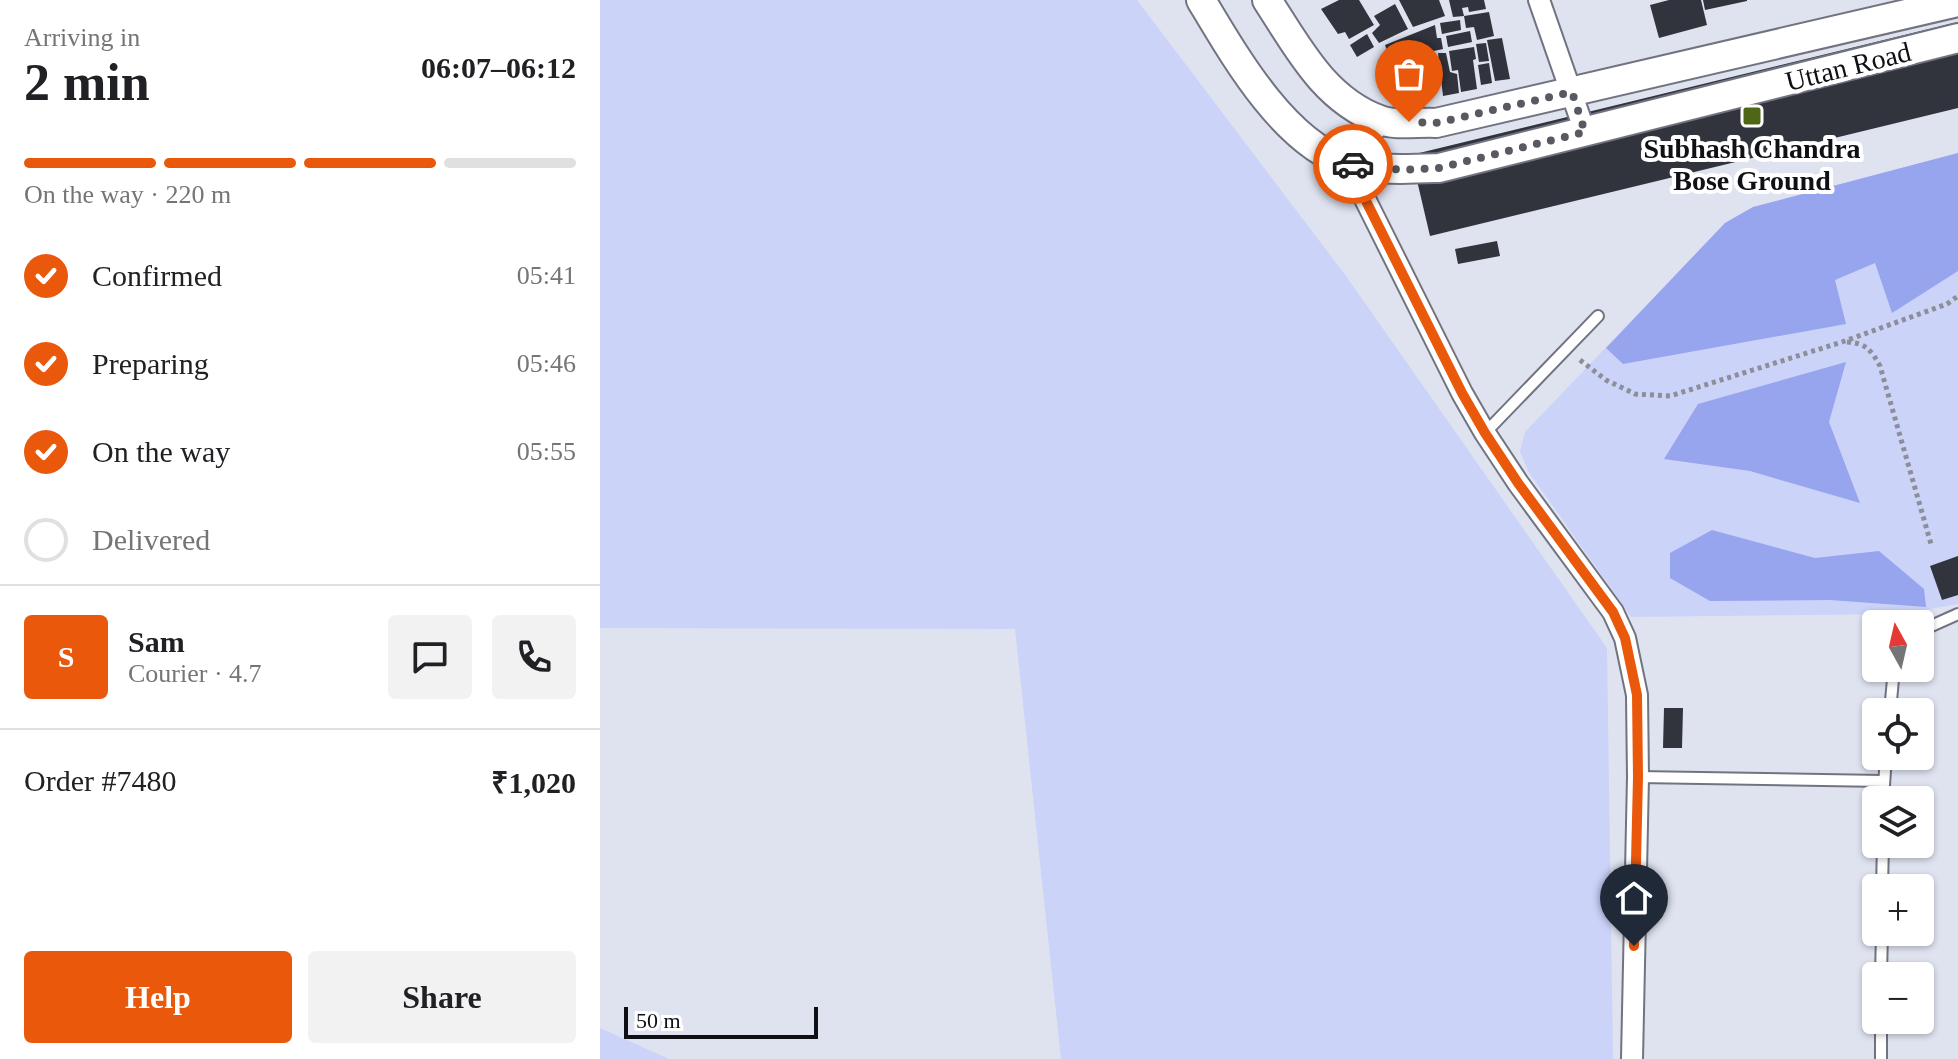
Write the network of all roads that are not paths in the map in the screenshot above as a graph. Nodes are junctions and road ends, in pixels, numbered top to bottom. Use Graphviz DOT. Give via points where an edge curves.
graph roads {
  1 [pos="1201,0"];
  2 [pos="1267,0"];
  3 [pos="1539,0"];
  4 [pos="1958,2"];
  5 [pos="1880,10"];
  6 [pos="1958,38"];
  7 [pos="1572,92"];
  8 [pos="1382,121"];
  9 [pos="1585,132"];
  10 [pos="1347,163"];
  11 [pos="1598,316"];
  12 [pos="1485,433"];
  13 [pos="1958,614"];
  14 [pos="1934,625"];
  15 [pos="1884,770"];
  16 [pos="1638,777"];
  17 [pos="1883,781"];
  18 [pos="1883,786"];
  19 [pos="1881,1034"];
  20 [pos="1632,1059"];
  21 [pos="1881,1059"];
  1 -- 10 [label="main road, Uttan Road" via="1244,72 1300,137"];
  2 -- 8 [label="main road, Uttan Road" via="1316,75 1338,97"];
  3 -- 7 [label="street"];
  4 -- 5 [label="main road, Uttan Road"];
  5 -- 7 [label="main road, Uttan Road"];
  6 -- 9 [label="main road, Uttan Road"];
  7 -- 8 [label="main road, Uttan Road" via="1436,123"];
  7 -- 9 [label="street"];
  8 -- 10 [label="street"];
  9 -- 10 [label="main road, Uttan Road" via="1439,168 1402,170"];
  10 -- 12 [label="street"];
  11 -- 12 [label="lane"];
  12 -- 16 [label="street" via="1613,612 1625,638 1637,695"];
  13 -- 14 [label="lane"];
  15 -- 17 [label="lane"];
  16 -- 17 [label="lane"];
  16 -- 20 [label="street"];
  17 -- 18 [label="lane"];
  19 -- 21 [label="lane"];
}
